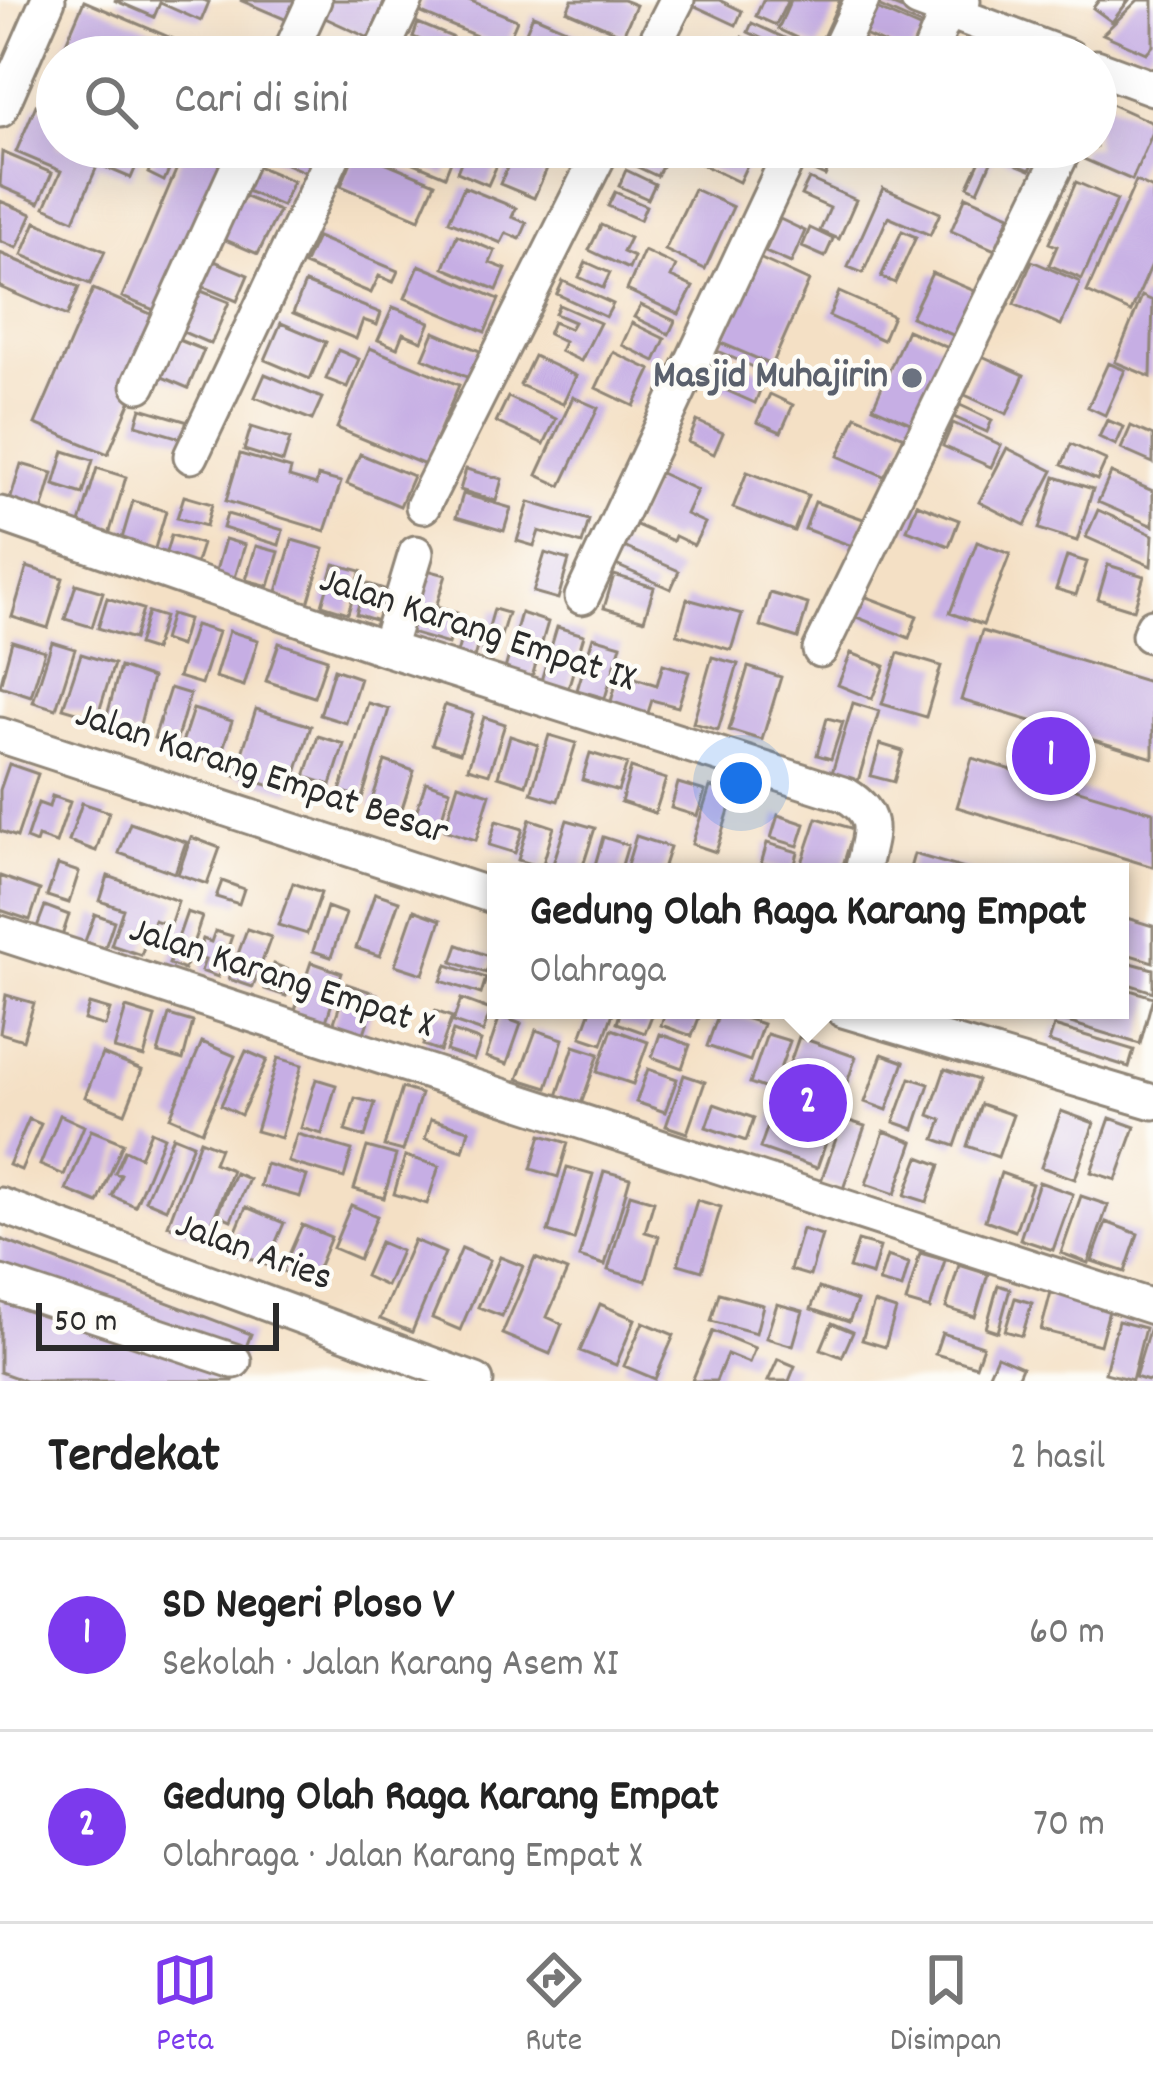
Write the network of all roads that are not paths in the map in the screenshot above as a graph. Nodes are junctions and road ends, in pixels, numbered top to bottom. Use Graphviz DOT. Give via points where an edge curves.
graph roads {
  1 [pos="48,0"];
  2 [pos="314,0"];
  3 [pos="406,0"];
  4 [pos="677,0"];
  5 [pos="862,0"];
  6 [pos="943,4"];
  7 [pos="298,36"];
  8 [pos="389,36"];
  9 [pos="659,36"];
  10 [pos="846,36"];
  11 [pos="934,36"];
  12 [pos="985,36"];
  13 [pos="1117,78"];
  14 [pos="1153,88"];
  15 [pos="0,110"];
  16 [pos="237,168"];
  17 [pos="327,168"];
  18 [pos="592,168"];
  19 [pos="783,168"];
  20 [pos="1055,168"];
  21 [pos="139,385"];
  22 [pos="191,456"];
  23 [pos="423,506"];
  24 [pos="0,514"];
  25 [pos="416,553"];
  26 [pos="582,597"];
  27 [pos="387,650"];
  28 [pos="820,650"];
  29 [pos="0,735"];
  30 [pos="864,863"];
  31 [pos="487,894"];
  32 [pos="0,934"];
  33 [pos="873,1019"];
  34 [pos="1153,1102"];
  35 [pos="0,1205"];
  36 [pos="0,1283"];
  37 [pos="1153,1307"];
  38 [pos="234,1361"];
  39 [pos="476,1381"];
  1 -- 15 [label="street"];
  2 -- 7 [label="street"];
  3 -- 8 [label="street"];
  4 -- 9 [label="street"];
  5 -- 10 [label="street"];
  6 -- 11 [label="street"];
  6 -- 12 [label="street"];
  13 -- 14 [label="street"];
  16 -- 21 [label="street"];
  17 -- 22 [label="street"];
  18 -- 23 [label="street"];
  19 -- 26 [label="street"];
  20 -- 28 [label="street"];
  24 -- 27 [label="street, Jalan Karang Empat IX"];
  25 -- 27 [label="street"];
  27 -- 30 [label="street, Jalan Karang Empat IX" via="846,795 865,807 872,825"];
  29 -- 31 [label="street, Jalan Karang Empat Besar"];
  32 -- 37 [label="street, Jalan Karang Empat X"];
  33 -- 34 [label="street"];
  35 -- 39 [label="street, Jalan Aries"];
  36 -- 38 [label="street"];
}
